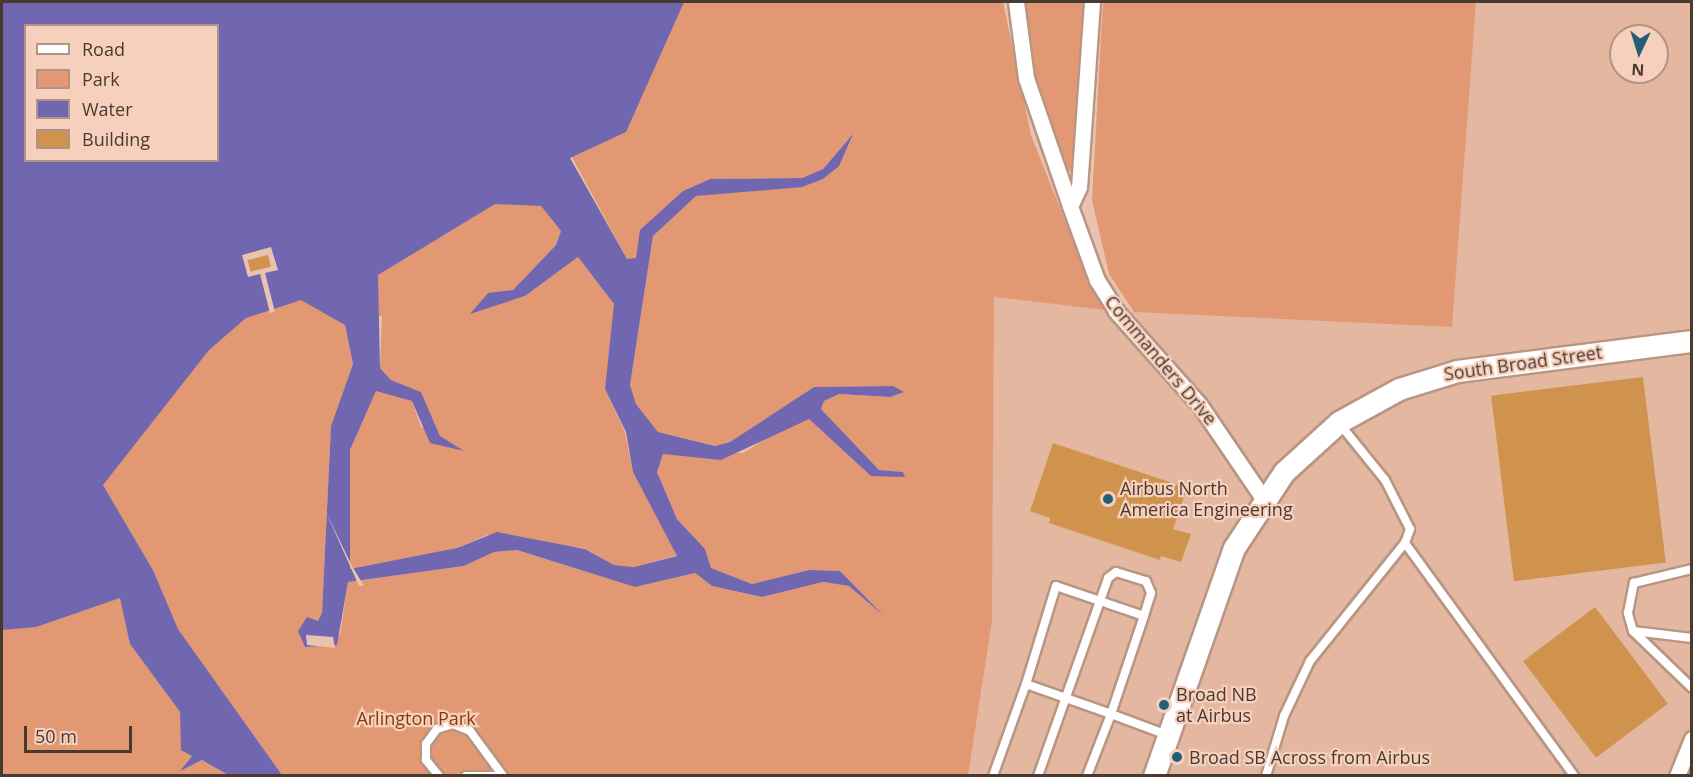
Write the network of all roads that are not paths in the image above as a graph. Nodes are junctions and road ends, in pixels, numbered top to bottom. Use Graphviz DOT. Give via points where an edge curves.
graph roads {
  1 [pos="1016,2"];
  2 [pos="1092,2"];
  3 [pos="1070,206"];
  4 [pos="1692,340"];
  5 [pos="1339,422"];
  6 [pos="1263,498"];
  7 [pos="1405,543"];
  8 [pos="1692,569"];
  9 [pos="1100,601"];
  10 [pos="1144,616"];
  11 [pos="1633,632"];
  12 [pos="1692,638"];
  13 [pos="1026,684"];
  14 [pos="1692,688"];
  15 [pos="1067,698"];
  16 [pos="1111,714"];
  17 [pos="1168,735"];
  18 [pos="1692,739"];
  19 [pos="439,776"];
  20 [pos="466,776"];
  21 [pos="498,776"];
  22 [pos="503,776"];
  23 [pos="993,776"];
  24 [pos="1038,776"];
  25 [pos="1087,776"];
  26 [pos="1154,776"];
  27 [pos="1266,776"];
  28 [pos="1574,776"];
  29 [pos="1677,776"];
  1 -- 3 [label="street, Commanders Drive" via="1026,78"];
  2 -- 3 [label="street" via="1079,187"];
  3 -- 6 [label="street, Commanders Drive" via="1097,280 1116,311 1199,404"];
  4 -- 5 [label="street, South Broad Street" via="1457,371 1399,389"];
  5 -- 6 [label="street, South Broad Street"];
  5 -- 7 [label="lane" via="1385,480 1410,529"];
  6 -- 17 [label="street, South Broad Street" via="1221,579"];
  7 -- 27 [label="lane" via="1310,661 1284,716"];
  7 -- 28 [label="lane"];
  8 -- 11 [label="lane" via="1634,583 1628,613"];
  9 -- 10 [label="lane"];
  9 -- 10 [label="lane" via="1108,578 1116,572 1146,581 1151,593"];
  9 -- 13 [label="lane" via="1056,586"];
  9 -- 15 [label="lane"];
  10 -- 16 [label="lane"];
  11 -- 12 [label="lane"];
  11 -- 14 [label="lane"];
  13 -- 15 [label="lane"];
  13 -- 23 [label="lane"];
  15 -- 16 [label="lane"];
  15 -- 24 [label="lane"];
  16 -- 17 [label="lane"];
  16 -- 25 [label="lane"];
  17 -- 26 [label="street, South Broad Street"];
  18 -- 29 [label="street"];
  19 -- 22 [label="lane" via="426,760 426,744 437,729 453,724 470,731"];
  20 -- 21 [label="lane"];
}
